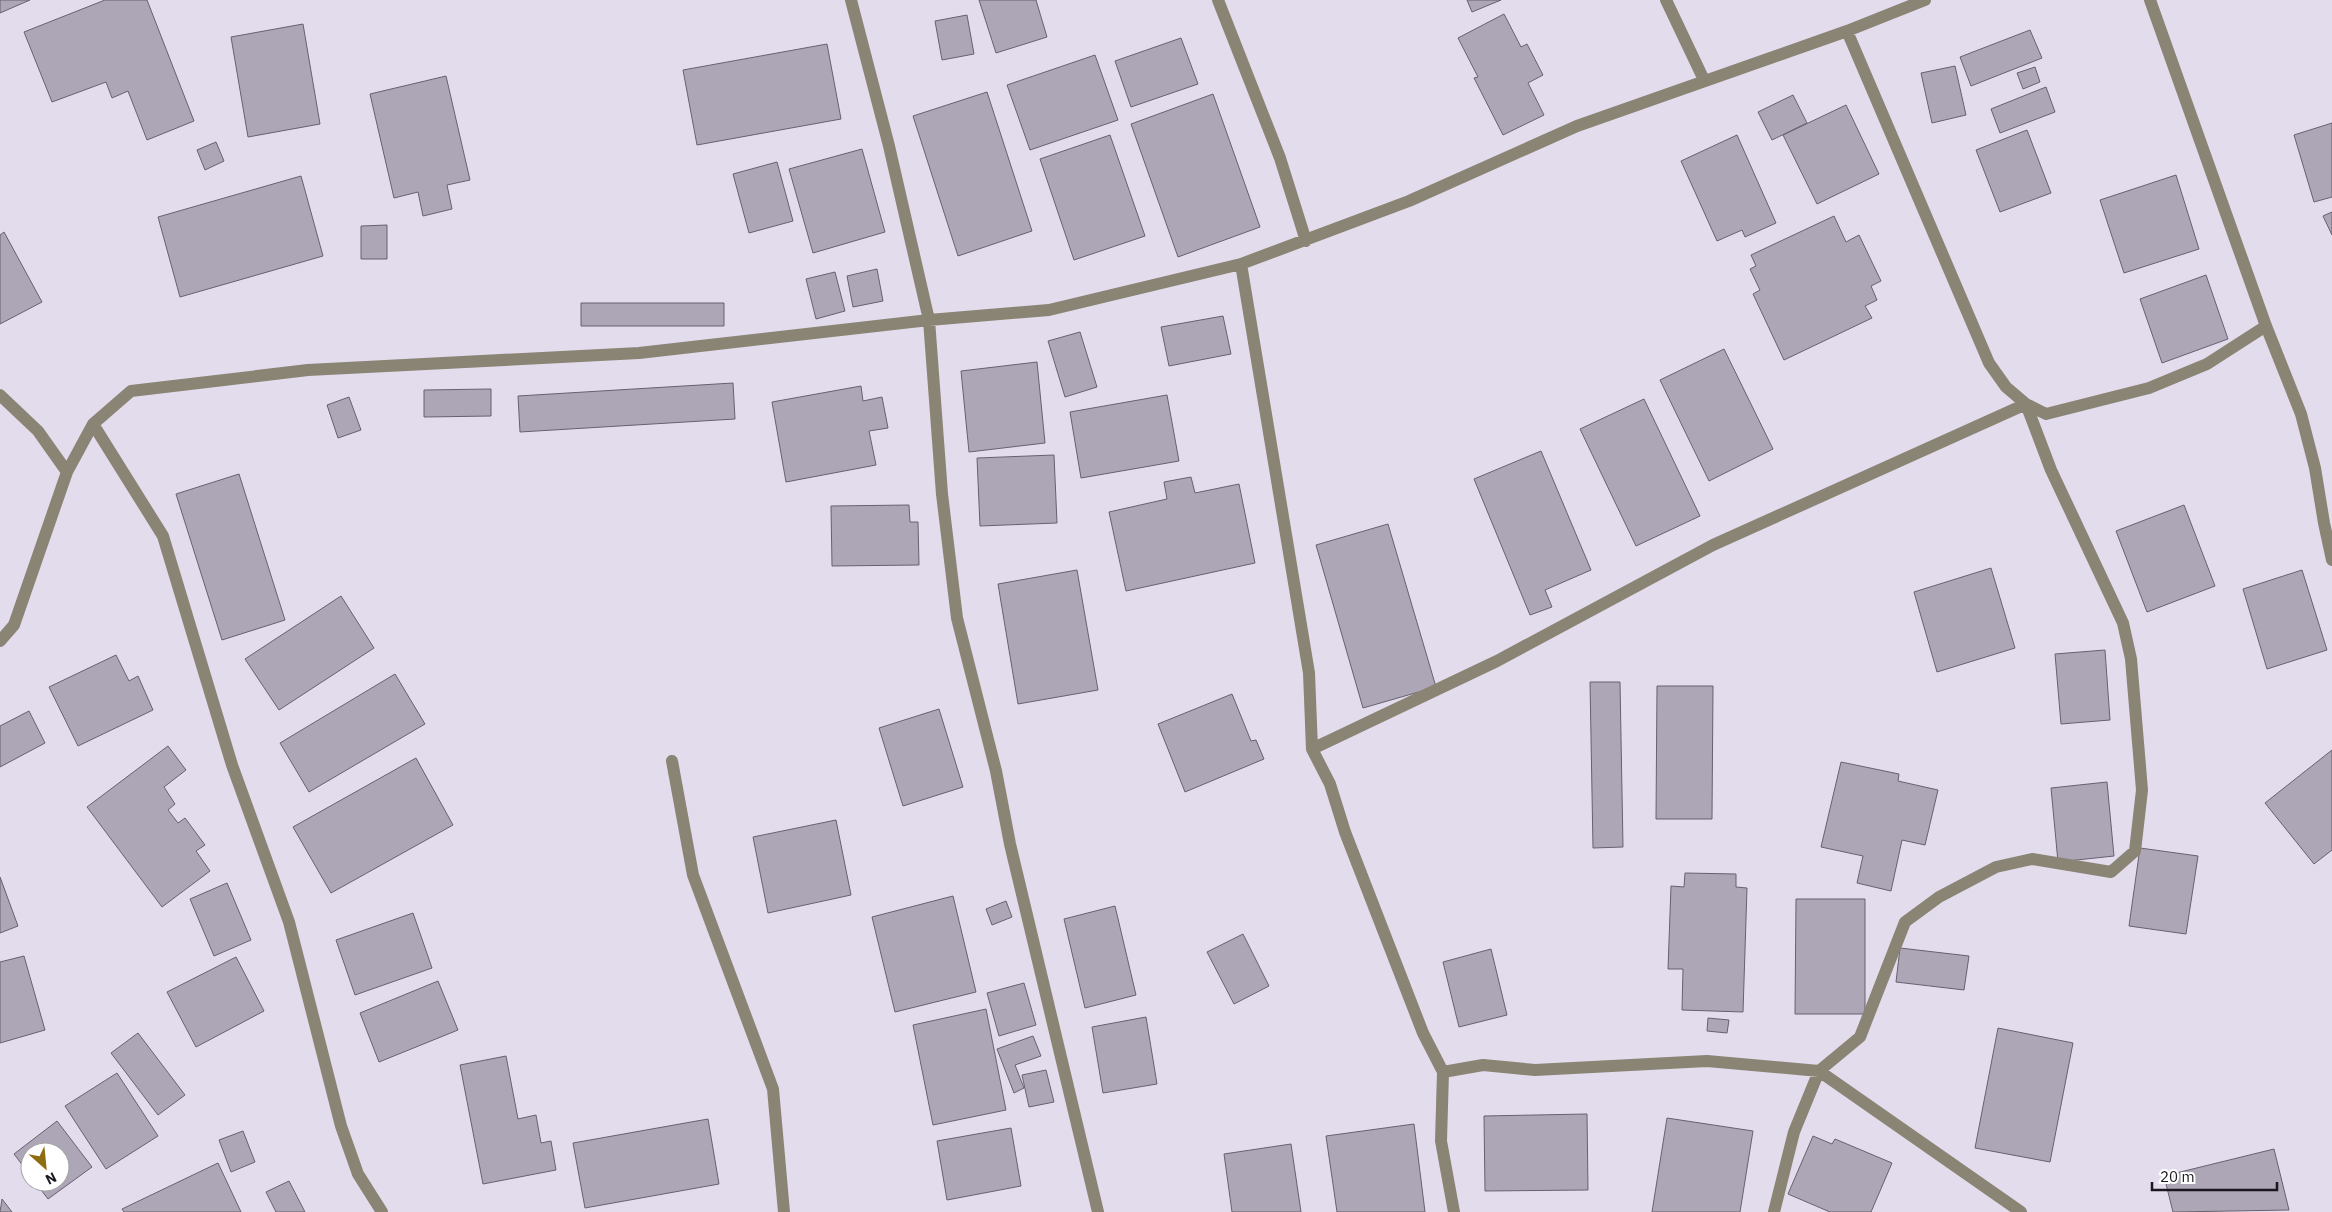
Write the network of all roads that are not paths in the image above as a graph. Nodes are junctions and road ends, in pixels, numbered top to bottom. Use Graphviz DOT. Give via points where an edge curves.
graph roads {
  1 [pos="851,0"];
  2 [pos="1218,0"];
  3 [pos="1666,0"];
  4 [pos="1925,0"];
  5 [pos="2150,0"];
  6 [pos="1847,31"];
  7 [pos="1704,80"];
  8 [pos="1306,240"];
  9 [pos="1241,264"];
  10 [pos="929,320"];
  11 [pos="2266,326"];
  12 [pos="0,395"];
  13 [pos="2026,404"];
  14 [pos="93,424"];
  15 [pos="67,472"];
  16 [pos="2332,560"];
  17 [pos="0,641"];
  18 [pos="1312,749"];
  19 [pos="672,760"];
  20 [pos="1819,1071"];
  21 [pos="1443,1072"];
  22 [pos="382,1212"];
  23 [pos="784,1212"];
  24 [pos="1098,1212"];
  25 [pos="1454,1212"];
  26 [pos="1774,1212"];
  27 [pos="2021,1212"];
  1 -- 10 [label="street"];
  2 -- 8 [label="street" via="1280,158"];
  3 -- 7 [label="street"];
  4 -- 6 [label="street"];
  5 -- 11 [label="street"];
  6 -- 7 [label="street"];
  6 -- 13 [label="street" via="1989,363 2006,387"];
  7 -- 8 [label="street" via="1577,126 1409,201"];
  8 -- 9 [label="street"];
  9 -- 10 [label="street" via="1049,310"];
  9 -- 18 [label="street" via="1309,673"];
  10 -- 14 [label="street" via="639,353 308,370 130,391"];
  10 -- 24 [label="street" via="942,494 957,618 996,771 1010,844"];
  11 -- 13 [label="street" via="2207,364 2149,388 2046,414"];
  11 -- 16 [label="street" via="2301,414 2316,468"];
  12 -- 15 [label="street" via="38,431"];
  13 -- 18 [label="street" via="1713,545 1497,661"];
  13 -- 20 [label="street" via="2051,470 2123,623 2131,659 2142,790 2135,851 2111,872 2032,859 1996,867 1939,897 1905,922 1860,1037"];
  14 -- 15 [label="street"];
  14 -- 22 [label="street" via="163,536 232,765 289,922 341,1126 358,1174"];
  15 -- 17 [label="street" via="14,625"];
  18 -- 21 [label="street" via="1330,784 1345,832 1423,1033"];
  19 -- 23 [label="street" via="693,875 773,1090"];
  20 -- 21 [label="street" via="1708,1061 1535,1070 1483,1065"];
  20 -- 26 [label="street" via="1794,1132"];
  20 -- 27 [label="street"];
  21 -- 25 [label="street" via="1442,1140"];
}
